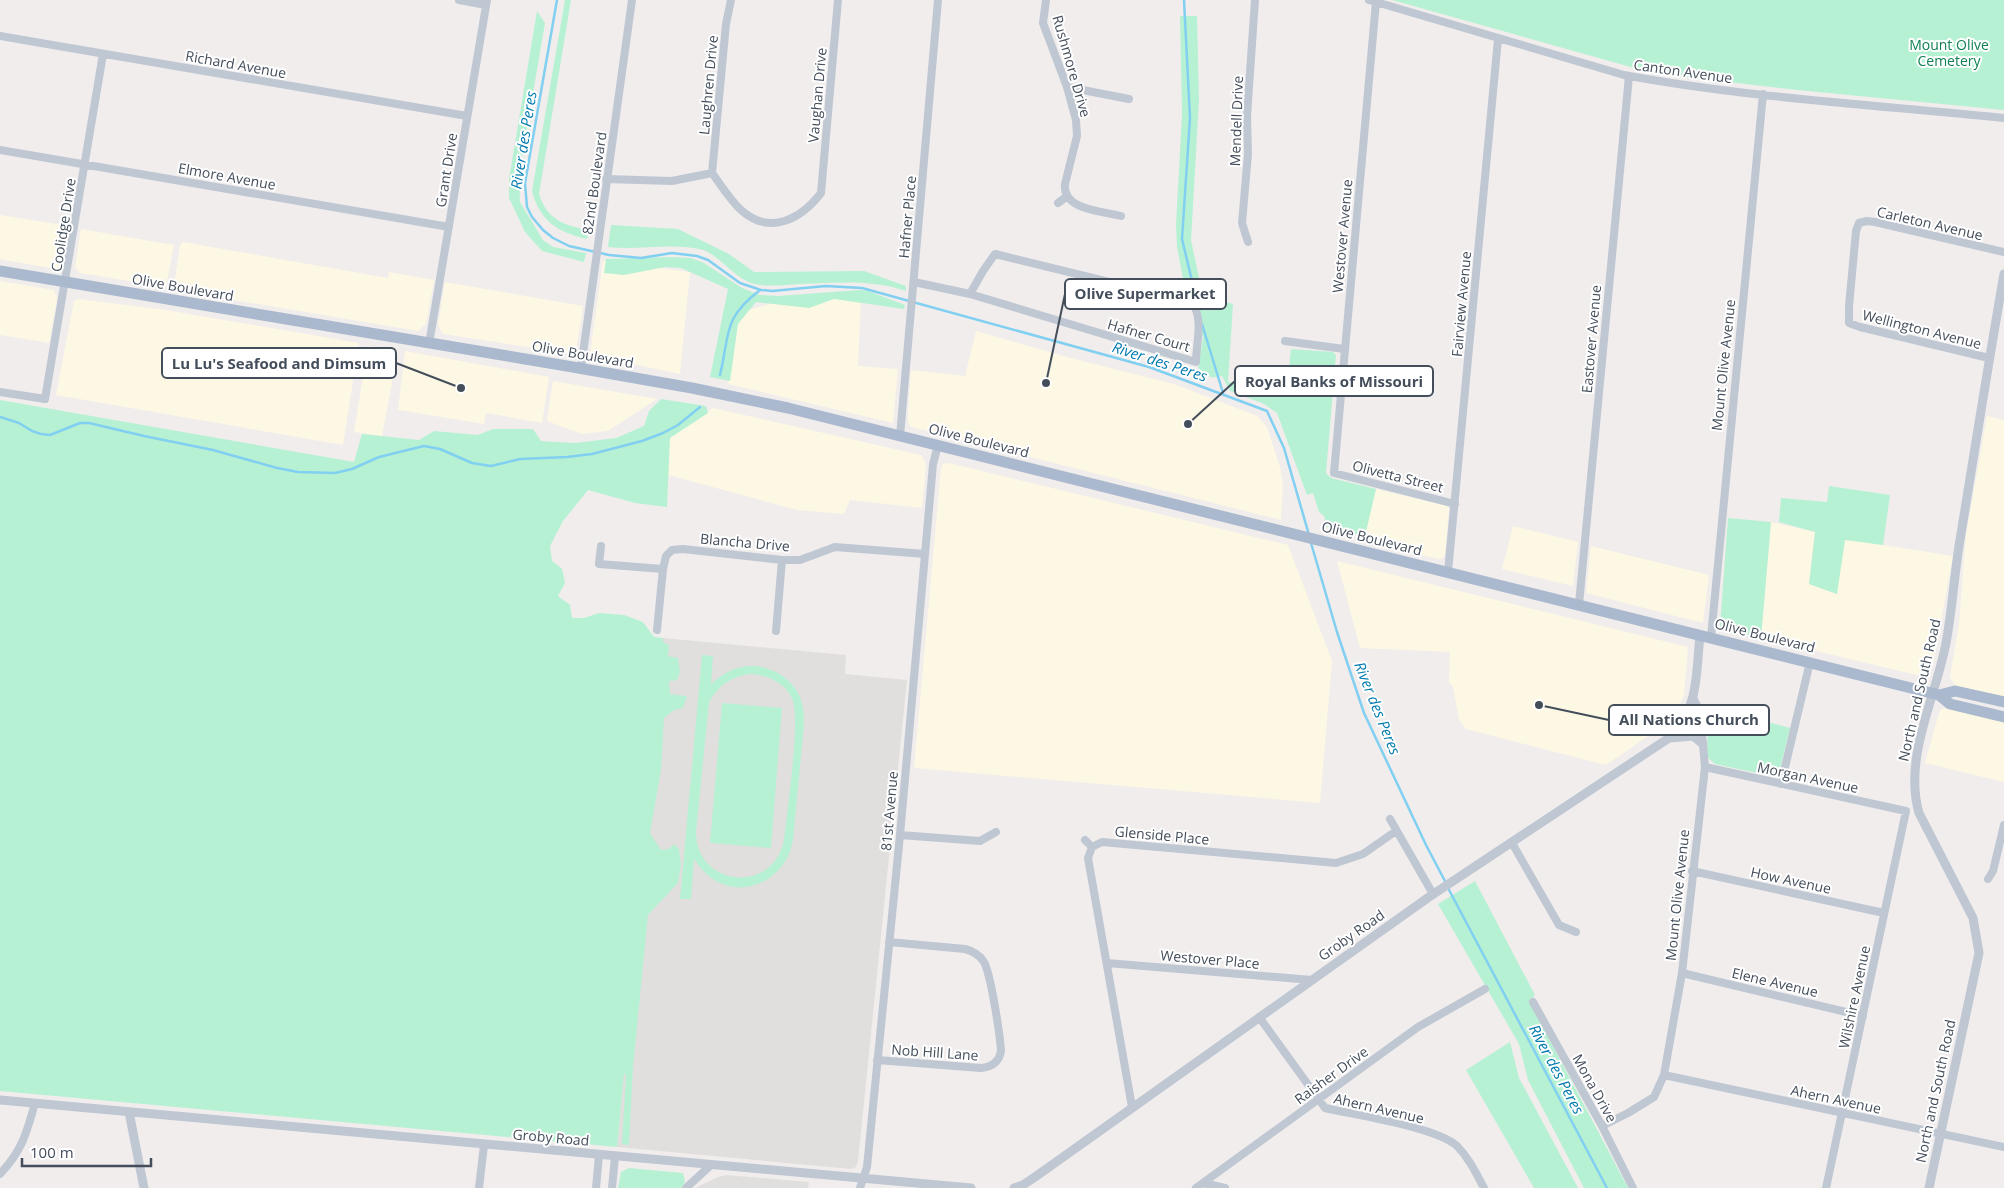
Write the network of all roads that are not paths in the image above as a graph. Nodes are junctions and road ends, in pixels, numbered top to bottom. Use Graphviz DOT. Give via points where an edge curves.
graph roads {
  1 [pos="459,0"];
  2 [pos="632,0"];
  3 [pos="731,0"];
  4 [pos="838,0"];
  5 [pos="938,0"];
  6 [pos="1046,0"];
  7 [pos="1255,0"];
  8 [pos="1372,1"];
  9 [pos="486,2"];
  10 [pos="0,36"];
  11 [pos="1498,38"];
  12 [pos="103,54"];
  13 [pos="1629,76"];
  14 [pos="1067,87"];
  15 [pos="1763,94"];
  16 [pos="1129,100"];
  17 [pos="467,116"];
  18 [pos="2004,118"];
  19 [pos="0,150"];
  20 [pos="85,164"];
  21 [pos="712,173"];
  22 [pos="606,179"];
  23 [pos="1066,197"];
  24 [pos="1058,203"];
  25 [pos="1121,216"];
  26 [pos="449,227"];
  27 [pos="1248,242"];
  28 [pos="2004,252"];
  29 [pos="0,271"];
  30 [pos="2004,274"];
  31 [pos="66,282"];
  32 [pos="913,285"];
  33 [pos="970,294"];
  34 [pos="2002,303"];
  35 [pos="1849,323"];
  36 [pos="1285,341"];
  37 [pos="429,344"];
  38 [pos="1344,349"];
  39 [pos="1989,358"];
  40 [pos="581,368"];
  41 [pos="0,392"];
  42 [pos="900,436"];
  43 [pos="938,445"];
  44 [pos="1334,473"];
  45 [pos="1455,504"];
  46 [pos="601,546"];
  47 [pos="925,554"];
  48 [pos="782,560"];
  49 [pos="663,569"];
  50 [pos="1448,572"];
  51 [pos="1579,604"];
  52 [pos="657,630"];
  53 [pos="776,631"];
  54 [pos="1705,636"];
  55 [pos="1810,662"];
  56 [pos="1936,694"];
  57 [pos="1693,698"];
  58 [pos="2004,702"];
  59 [pos="2004,717"];
  60 [pos="1670,738"];
  61 [pos="1703,744"];
  62 [pos="1705,768"];
  63 [pos="1781,784"];
  64 [pos="1906,811"];
  65 [pos="1390,819"];
  66 [pos="2004,825"];
  67 [pos="1396,831"];
  68 [pos="996,832"];
  69 [pos="900,835"];
  70 [pos="1085,840"];
  71 [pos="1512,843"];
  72 [pos="1092,847"];
  73 [pos="1692,871"];
  74 [pos="1988,879"];
  75 [pos="1436,892"];
  76 [pos="1884,913"];
  77 [pos="1576,932"];
  78 [pos="889,942"];
  79 [pos="1107,963"];
  80 [pos="1682,974"];
  81 [pos="1312,980"];
  82 [pos="1485,989"];
  83 [pos="1534,1002"];
  84 [pos="1863,1016"];
  85 [pos="1260,1017"];
  86 [pos="878,1060"];
  87 [pos="1664,1075"];
  88 [pos="0,1100"];
  89 [pos="1318,1101"];
  90 [pos="36,1103"];
  91 [pos="1132,1107"];
  92 [pos="129,1112"];
  93 [pos="1842,1113"];
  94 [pos="1602,1126"];
  95 [pos="1941,1133"];
  96 [pos="484,1145"];
  97 [pos="2004,1147"];
  98 [pos="599,1155"];
  99 [pos="615,1157"];
  100 [pos="711,1166"];
  101 [pos="0,1174"];
  102 [pos="862,1183"];
  103 [pos="1200,1186"];
  104 [pos="144,1188"];
  105 [pos="479,1188"];
  106 [pos="596,1188"];
  107 [pos="612,1188"];
  108 [pos="686,1188"];
  109 [pos="971,1188"];
  110 [pos="1014,1188"];
  111 [pos="1226,1188"];
  112 [pos="1484,1188"];
  113 [pos="1633,1188"];
  114 [pos="1826,1188"];
  115 [pos="1929,1188"];
  1 -- 9 [label="street"];
  2 -- 22 [label="street, 82nd Boulevard"];
  3 -- 21 [label="street, Laughren Drive"];
  4 -- 21 [label="street, Vaughan Drive" via="822,193 795,218 783,222 756,220 739,208"];
  5 -- 32 [label="street, Hafner Place"];
  6 -- 14 [label="street, Rushmore Drive" via="1044,23"];
  7 -- 27 [label="street, Mendell Drive" via="1242,223"];
  8 -- 11 [label="street, Canton Avenue"];
  8 -- 38 [label="street, Westover Avenue"];
  9 -- 17 [label="street, Grant Drive"];
  10 -- 12 [label="street, Richard Avenue"];
  11 -- 13 [label="street, Canton Avenue"];
  11 -- 45 [label="street, Fairview Avenue"];
  12 -- 17 [label="street, Richard Avenue"];
  12 -- 20 [label="street, Coolidge Drive"];
  13 -- 15 [label="street, Canton Avenue"];
  13 -- 51 [label="street, Eastover Avenue"];
  14 -- 16 [label="street"];
  14 -- 23 [label="street, Rushmore Drive" via="1076,120 1076,136"];
  15 -- 18 [label="street, Canton Avenue"];
  15 -- 54 [label="street, Mount Olive Avenue"];
  17 -- 26 [label="street, Grant Drive"];
  19 -- 20 [label="street, Elmore Avenue"];
  20 -- 26 [label="street, Elmore Avenue"];
  20 -- 31 [label="street, Coolidge Drive"];
  21 -- 22 [label="street" via="672,181"];
  22 -- 40 [label="street, 82nd Boulevard"];
  23 -- 24 [label="street"];
  23 -- 25 [label="street" via="1077,205"];
  26 -- 37 [label="street, Grant Drive"];
  28 -- 35 [label="street, Carleton Avenue" via="1876,222 1859,223"];
  29 -- 31 [label="main road, Olive Boulevard"];
  30 -- 34 [label="street, North and South Road"];
  31 -- 37 [label="main road, Olive Boulevard"];
  31 -- 41 [label="street, Coolidge Drive" via="45,400"];
  32 -- 33 [label="street, Hafner Court"];
  32 -- 42 [label="street, Hafner Place"];
  33 -- 33 [label="street, Hafner Court" via="995,254 1192,304 1198,320 1196,362"];
  34 -- 39 [label="street, North and South Road"];
  35 -- 39 [label="street, Wellington Avenue"];
  36 -- 38 [label="street"];
  37 -- 40 [label="main road, Olive Boulevard"];
  38 -- 44 [label="street, Westover Avenue"];
  39 -- 56 [label="street, North and South Road"];
  40 -- 42 [label="main road, Olive Boulevard" via="788,408"];
  42 -- 43 [label="main road, Olive Boulevard"];
  43 -- 47 [label="street, 81st Avenue" via="933,464"];
  43 -- 50 [label="main road, Olive Boulevard"];
  44 -- 45 [label="street, Olivetta Street"];
  45 -- 50 [label="street, Fairview Avenue"];
  46 -- 49 [label="street" via="599,564"];
  47 -- 48 [label="street, Blancha Drive" via="848,546 835,547 800,560"];
  47 -- 69 [label="street, 81st Avenue"];
  48 -- 49 [label="street, Blancha Drive" via="672,550 666,556"];
  48 -- 53 [label="street"];
  49 -- 52 [label="street"];
  50 -- 51 [label="main road, Olive Boulevard"];
  51 -- 54 [label="main road, Olive Boulevard"];
  54 -- 55 [label="main road, Olive Boulevard"];
  54 -- 57 [label="street, Mount Olive Avenue"];
  55 -- 56 [label="main road, Olive Boulevard"];
  55 -- 63 [label="street"];
  56 -- 58 [label="main road, Olive Boulevard" via="1955,690"];
  56 -- 59 [label="main road, Olive Boulevard" via="1950,704"];
  56 -- 95 [label="street, North and South Road" via="1915,770 1915,799 1973,918 1979,953"];
  57 -- 60 [label="street, Groby Road" via="1681,726"];
  57 -- 61 [label="street, Mount Olive Avenue" via="1700,712"];
  60 -- 61 [label="street" via="1692,736"];
  60 -- 71 [label="street, Groby Road"];
  61 -- 62 [label="street, Mount Olive Avenue"];
  62 -- 63 [label="street, Morgan Avenue"];
  62 -- 73 [label="street, Mount Olive Avenue"];
  63 -- 64 [label="street, Morgan Avenue"];
  64 -- 76 [label="street, Wilshire Avenue"];
  65 -- 67 [label="street"];
  66 -- 74 [label="street" via="1994,871"];
  67 -- 72 [label="street, Glenside Place" via="1363,854 1336,863 1102,842"];
  67 -- 75 [label="street"];
  68 -- 69 [label="street" via="980,841"];
  69 -- 78 [label="street, 81st Avenue"];
  70 -- 72 [label="street"];
  71 -- 75 [label="street, Groby Road"];
  71 -- 77 [label="street" via="1559,925"];
  72 -- 79 [label="street" via="1088,858"];
  73 -- 76 [label="street, How Avenue"];
  73 -- 80 [label="street, Mount Olive Avenue"];
  75 -- 81 [label="street, Groby Road"];
  76 -- 84 [label="street, Wilshire Avenue"];
  78 -- 86 [label="street, 81st Avenue"];
  78 -- 86 [label="street, Nob Hill Lane" via="973,951 978,955 987,969 1001,1051 995,1064 988,1068"];
  79 -- 81 [label="street, Westover Place"];
  79 -- 91 [label="street"];
  80 -- 84 [label="street, Elene Avenue"];
  80 -- 87 [label="street, Mount Olive Avenue"];
  81 -- 85 [label="street, Groby Road"];
  82 -- 89 [label="street, Raisher Drive" via="1418,1027"];
  83 -- 94 [label="street, Mona Drive"];
  84 -- 93 [label="street, Wilshire Avenue"];
  85 -- 89 [label="street, Ahern Avenue"];
  85 -- 91 [label="street, Groby Road"];
  86 -- 102 [label="street, 81st Avenue" via="867,1168"];
  87 -- 93 [label="street, Ahern Avenue"];
  87 -- 94 [label="street, Mount Olive Avenue" via="1654,1097"];
  88 -- 90 [label="street, Groby Road"];
  89 -- 103 [label="street, Raisher Drive"];
  89 -- 112 [label="street, Ahern Avenue" via="1325,1108 1444,1137 1466,1156"];
  90 -- 92 [label="street, Groby Road"];
  90 -- 101 [label="street" via="22,1146"];
  91 -- 110 [label="street, Groby Road" via="1035,1178"];
  92 -- 96 [label="street, Groby Road"];
  92 -- 104 [label="street"];
  93 -- 95 [label="street, Ahern Avenue"];
  93 -- 114 [label="street, Wilshire Avenue"];
  94 -- 113 [label="street, Mona Drive"];
  95 -- 97 [label="street, Ahern Avenue"];
  95 -- 115 [label="street, North and South Road"];
  96 -- 98 [label="street, Groby Road"];
  96 -- 105 [label="street"];
  98 -- 99 [label="street, Groby Road"];
  98 -- 106 [label="street"];
  99 -- 100 [label="street, Groby Road"];
  99 -- 107 [label="street"];
  100 -- 102 [label="street, Groby Road"];
  100 -- 108 [label="street"];
  102 -- 109 [label="street, Groby Road"];
  103 -- 111 [label="street"];
}
